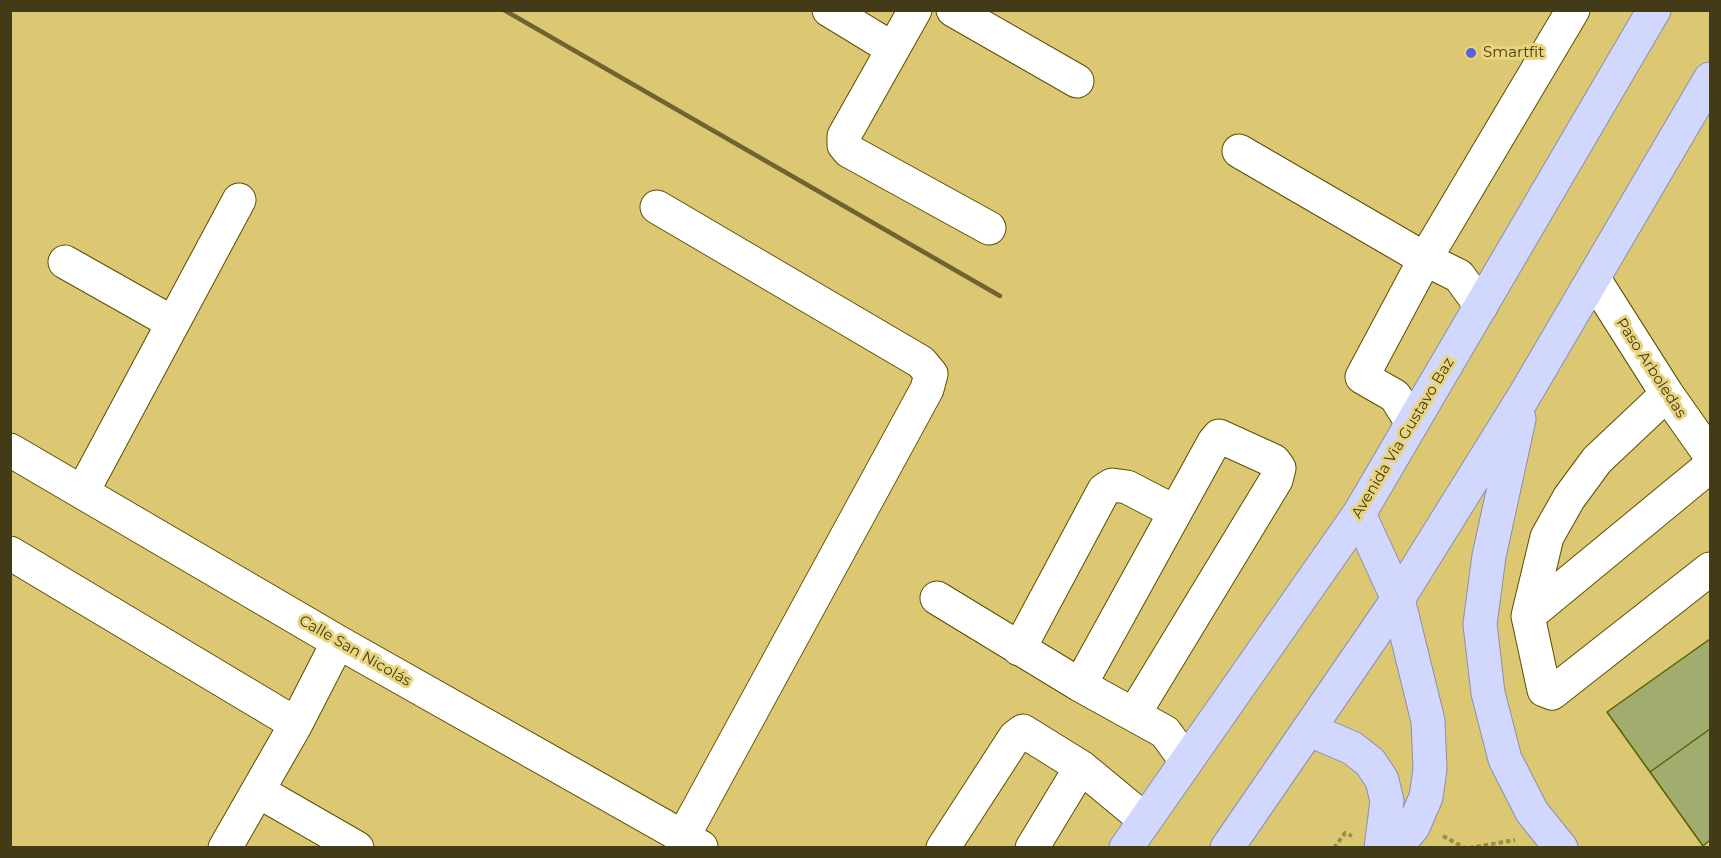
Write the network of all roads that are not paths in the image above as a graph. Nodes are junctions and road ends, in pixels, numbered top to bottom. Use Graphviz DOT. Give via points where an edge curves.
graph roads {
  1 [pos="829,10"];
  2 [pos="915,10"];
  3 [pos="953,10"];
  4 [pos="1573,10"];
  5 [pos="1652,12"];
  6 [pos="893,49"];
  7 [pos="1710,79"];
  8 [pos="1077,81"];
  9 [pos="1239,151"];
  10 [pos="239,200"];
  11 [pos="657,207"];
  12 [pos="989,228"];
  13 [pos="1425,259"];
  14 [pos="65,262"];
  15 [pos="1593,279"];
  16 [pos="1481,306"];
  17 [pos="173,323"];
  18 [pos="1666,394"];
  19 [pos="1523,398"];
  20 [pos="1412,423"];
  21 [pos="10,450"];
  22 [pos="1710,455"];
  23 [pos="1710,466"];
  24 [pos="83,492"];
  25 [pos="1175,512"];
  26 [pos="1359,514"];
  27 [pos="10,553"];
  28 [pos="1710,569"];
  29 [pos="938,598"];
  30 [pos="1398,599"];
  31 [pos="1528,616"];
  32 [pos="338,642"];
  33 [pos="1019,649"];
  34 [pos="1080,685"];
  35 [pos="1134,714"];
  36 [pos="296,724"];
  37 [pos="1310,730"];
  38 [pos="1186,761"];
  39 [pos="1081,767"];
  40 [pos="258,791"];
  41 [pos="1145,820"];
  42 [pos="692,842"];
  43 [pos="225,848"];
  44 [pos="357,848"];
  45 [pos="942,848"];
  46 [pos="1032,848"];
  47 [pos="1126,848"];
  48 [pos="1227,848"];
  49 [pos="1381,848"];
  50 [pos="1395,848"];
  51 [pos="1561,848"];
  1 -- 6 [label="street"];
  2 -- 6 [label="street"];
  3 -- 8 [label="street"];
  4 -- 13 [label="street"];
  5 -- 16 [label="main road, Avenida Via Gustavo Baz"];
  6 -- 12 [label="street" via="844,136 844,145"];
  7 -- 15 [label="main road"];
  9 -- 13 [label="street"];
  10 -- 17 [label="street"];
  11 -- 42 [label="street" via="921,362 930,374 922,399"];
  13 -- 16 [label="street" via="1459,276"];
  13 -- 20 [label="street" via="1362,377 1395,396"];
  14 -- 17 [label="street"];
  15 -- 18 [label="street, Paso Arboledas"];
  15 -- 19 [label="main road"];
  16 -- 20 [label="main road, Avenida Via Gustavo Baz"];
  17 -- 24 [label="street"];
  18 -- 22 [label="street, Paso Arboledas"];
  18 -- 31 [label="street" via="1597,460 1569,498 1547,537"];
  19 -- 30 [label="main road"];
  19 -- 51 [label="main road" via="1480,624 1488,693 1505,759 1532,812"];
  20 -- 26 [label="main road, Avenida Via Gustavo Baz"];
  21 -- 24 [label="street, Calle San Nicolás"];
  23 -- 31 [label="street"];
  24 -- 32 [label="street, Calle San Nicolás"];
  25 -- 33 [label="street" via="1126,487 1112,484 1104,490"];
  25 -- 34 [label="street"];
  25 -- 35 [label="street" via="1219,436 1274,461 1279,468 1276,480"];
  26 -- 30 [label="main road"];
  26 -- 38 [label="main road, Avenida Via Gustavo Baz"];
  27 -- 36 [label="street"];
  28 -- 31 [label="street" via="1552,693 1544,690"];
  29 -- 33 [label="street"];
  30 -- 37 [label="main road"];
  30 -- 50 [label="main road" via="1428,721 1430,769 1426,797 1413,827"];
  32 -- 36 [label="street"];
  32 -- 42 [label="street, Calle San Nicolás"];
  33 -- 34 [label="street"];
  34 -- 35 [label="street"];
  35 -- 38 [label="street" via="1165,732"];
  36 -- 40 [label="street"];
  37 -- 48 [label="main road"];
  37 -- 49 [label="main road" via="1352,748 1370,762 1382,780 1387,801"];
  38 -- 41 [label="main road, Avenida Via Gustavo Baz"];
  39 -- 41 [label="street"];
  39 -- 45 [label="street" via="1023,731"];
  39 -- 46 [label="street"];
  40 -- 43 [label="street"];
  40 -- 44 [label="street"];
  41 -- 47 [label="main road, Avenida Via Gustavo Baz"];
}
